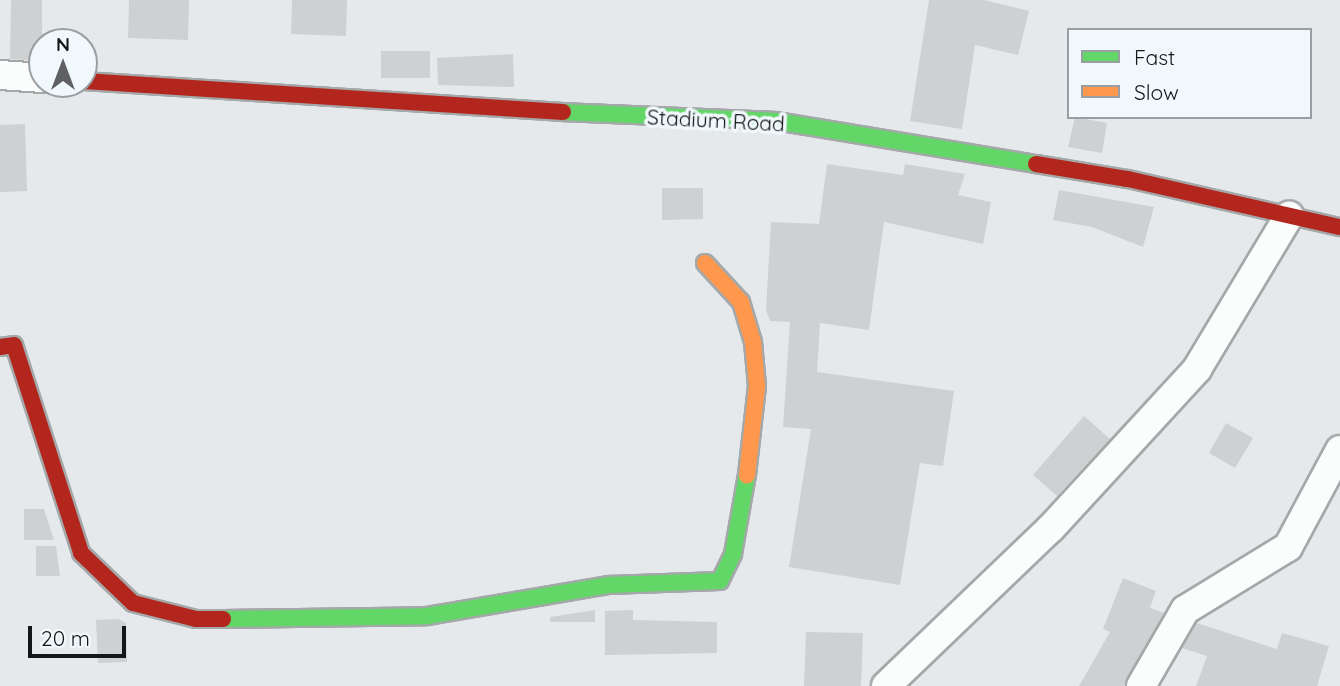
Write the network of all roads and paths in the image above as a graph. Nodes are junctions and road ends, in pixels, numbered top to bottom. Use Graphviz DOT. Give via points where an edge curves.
graph roads {
  1 [pos="0,75"];
  2 [pos="28,77"];
  3 [pos="98,82"];
  4 [pos="1289,216"];
  5 [pos="1340,227"];
  6 [pos="705,263"];
  7 [pos="0,347"];
  8 [pos="1340,450"];
  9 [pos="886,686"];
  10 [pos="1140,686"];
  1 -- 2 [label="street"];
  3 -- 4 [label="street, Stadium Road" via="451,108 776,121 1128,178"];
  4 -- 5 [label="street, Stadium Road"];
  4 -- 9 [label="street" via="1197,369 1051,528"];
  6 -- 7 [label="street" via="741,302 753,342 757,386 744,500 733,554 720,581 609,585 428,616 195,619 133,603 81,553 14,345"];
  8 -- 10 [label="street" via="1288,547 1185,610"];
}
